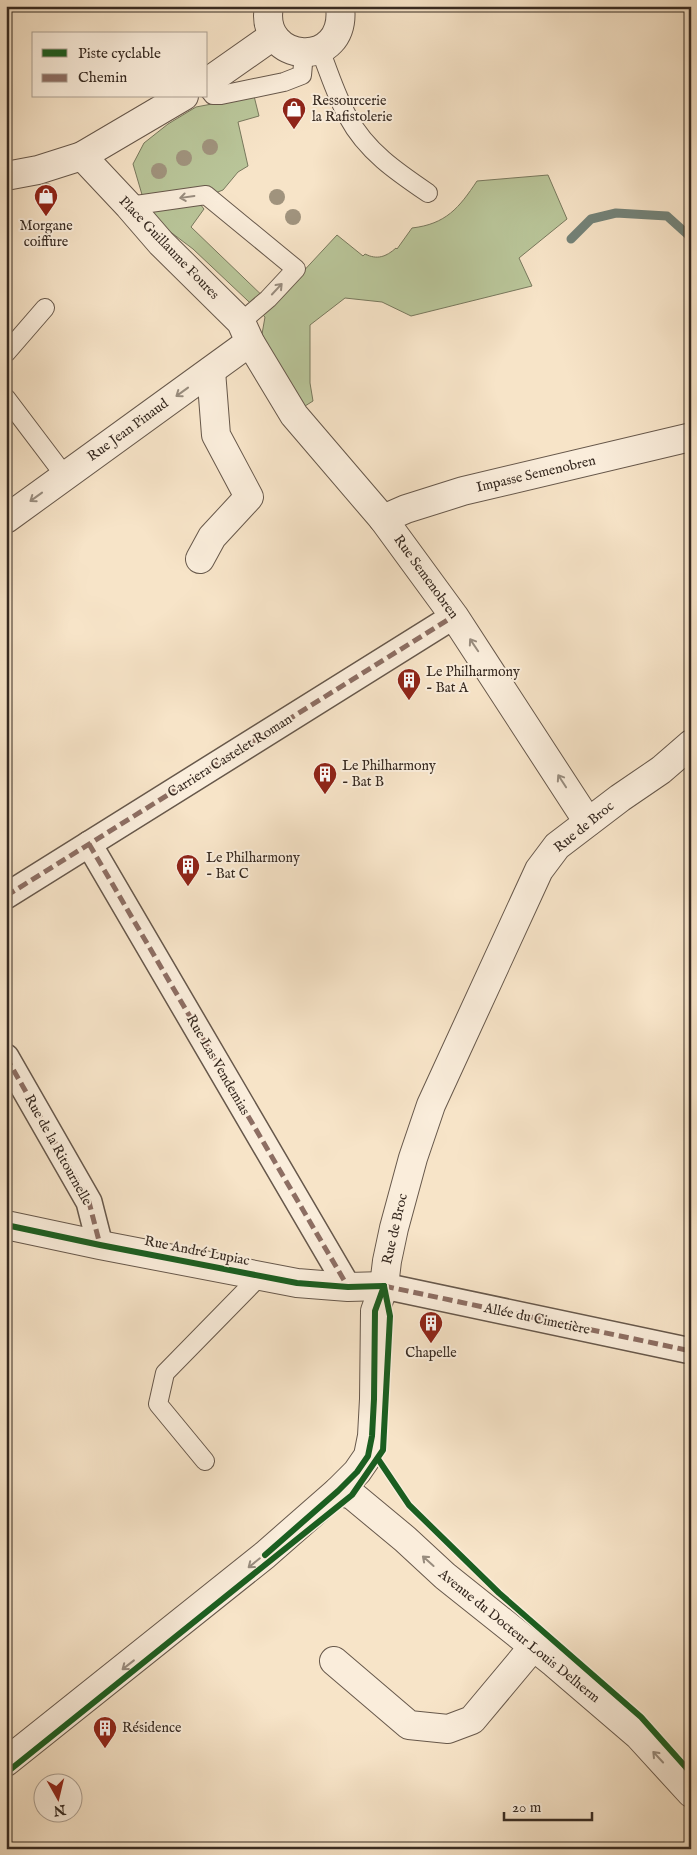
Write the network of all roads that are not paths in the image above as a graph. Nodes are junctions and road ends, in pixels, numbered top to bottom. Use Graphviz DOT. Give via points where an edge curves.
graph roads {
  1 [pos="269,7"];
  2 [pos="346,10"];
  3 [pos="273,36"];
  4 [pos="312,51"];
  5 [pos="208,84"];
  6 [pos="208,88"];
  7 [pos="181,98"];
  8 [pos="82,156"];
  9 [pos="6,176"];
  10 [pos="428,193"];
  11 [pos="128,206"];
  12 [pos="45,308"];
  13 [pos="246,332"];
  14 [pos="6,353"];
  15 [pos="211,371"];
  16 [pos="6,398"];
  17 [pos="691,437"];
  18 [pos="65,476"];
  19 [pos="6,518"];
  20 [pos="383,519"];
  21 [pos="200,559"];
  22 [pos="454,616"];
  23 [pos="689,751"];
  24 [pos="588,822"];
  25 [pos="89,844"];
  26 [pos="6,896"];
  27 [pos="6,1057"];
  28 [pos="6,1225"];
  29 [pos="100,1245"];
  30 [pos="260,1276"];
  31 [pos="384,1286"];
  32 [pos="348,1287"];
  33 [pos="691,1351"];
  34 [pos="205,1461"];
  35 [pos="338,1491"];
  36 [pos="533,1647"];
  37 [pos="334,1661"];
  38 [pos="6,1762"];
  39 [pos="691,1793"];
  1 -- 3 [label="street" via="269,27"];
  2 -- 4 [label="street" via="335,37 328,45"];
  3 -- 4 [label="street" via="292,51"];
  3 -- 5 [label="street"];
  4 -- 6 [label="lane" via="302,75 284,82 220,95 213,95"];
  4 -- 10 [label="lane" via="359,133 390,166"];
  7 -- 8 [label="street"];
  8 -- 9 [label="street"];
  8 -- 11 [label="street, Place Guillaume Foures"];
  11 -- 13 [label="street, Place Guillaume Foures"];
  13 -- 11 [label="lane, one-way" via="268,299 296,269 206,195"];
  12 -- 14 [label="lane"];
  13 -- 15 [label="street, Rue Jean Pinaud"];
  13 -- 20 [label="street, Rue Semenobren" via="294,415"];
  15 -- 18 [label="street, Rue Jean Pinaud, one-way"];
  15 -- 21 [label="street" via="216,435 249,497 212,537"];
  16 -- 18 [label="lane"];
  17 -- 20 [label="street, Impasse Semenobren" via="463,491"];
  18 -- 19 [label="street, Rue Jean Pinaud, one-way"];
  20 -- 22 [label="street, Rue Semenobren"];
  24 -- 22 [label="street, Rue Semenobren, one-way"];
  22 -- 25 [label="street, Carriera Castelet Roman"];
  23 -- 24 [label="street, Rue de Broc"];
  24 -- 31 [label="street, Rue de Broc" via="557,846 540,870 431,1105 394,1228"];
  25 -- 26 [label="street, Carriera Castelet Roman"];
  25 -- 32 [label="street, Rue Las Vendemias"];
  27 -- 29 [label="street, Rue de la Ritournelle" via="89,1202"];
  28 -- 29 [label="street, Rue André Lupiac"];
  29 -- 30 [label="street, Rue André Lupiac"];
  30 -- 32 [label="street, Rue André Lupiac"];
  30 -- 34 [label="lane" via="165,1372 158,1404"];
  31 -- 32 [label="street, Rue André Lupiac"];
  31 -- 33 [label="street, Allée du Cimetière"];
  31 -- 35 [label="street, Rue de Broc" via="375,1311 374,1408 368,1456"];
  36 -- 35 [label="street, Avenue du Docteur Louis Delherm, one-way" via="352,1496"];
  35 -- 38 [label="street, Rue de Broc, one-way" via="265,1555"];
  36 -- 37 [label="street" via="472,1720 448,1729 409,1725"];
  39 -- 36 [label="street, Avenue du Docteur Louis Delherm, one-way" via="638,1735"];
}
